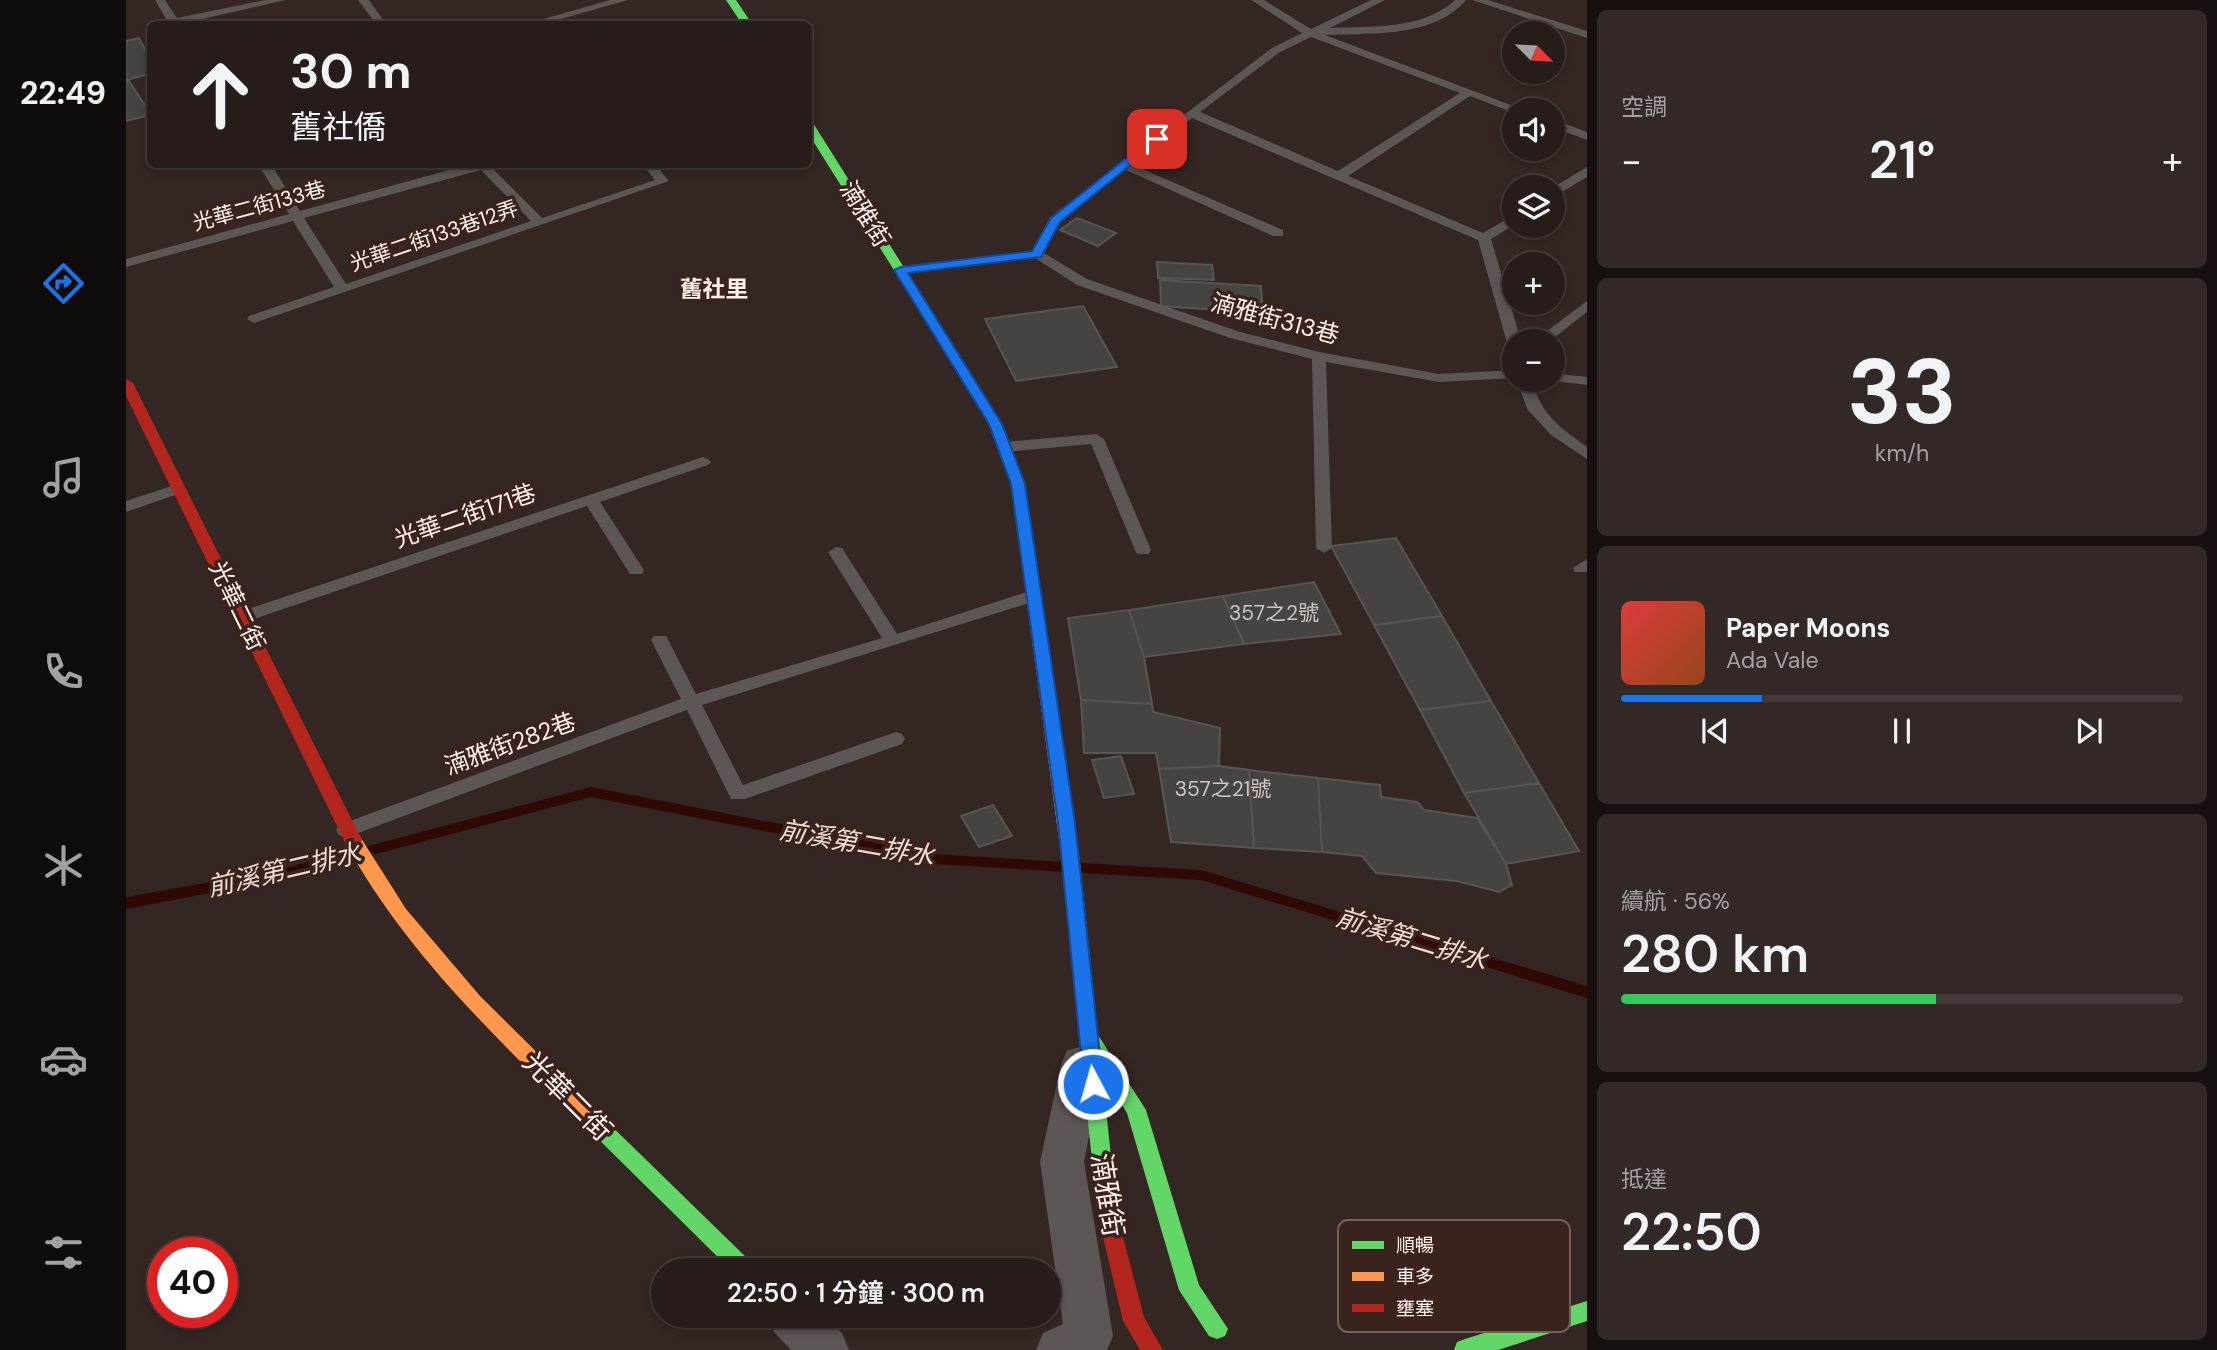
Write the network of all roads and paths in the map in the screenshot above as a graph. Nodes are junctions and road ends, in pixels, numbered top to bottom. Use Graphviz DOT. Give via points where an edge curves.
graph roads {
  1 [pos="159,0"];
  2 [pos="281,0"];
  3 [pos="363,0"];
  4 [pos="623,0"];
  5 [pos="1255,0"];
  6 [pos="1380,0"];
  7 [pos="1461,0"];
  8 [pos="1477,0"];
  9 [pos="736,1"];
  10 [pos="173,21"];
  11 [pos="183,21"];
  12 [pos="379,21"];
  13 [pos="543,21"];
  14 [pos="746,21"];
  15 [pos="1309,33"];
  16 [pos="1587,35"];
  17 [pos="1469,92"];
  18 [pos="1502,104"];
  19 [pos="1191,113"];
  20 [pos="1565,128"];
  21 [pos="812,129"];
  22 [pos="1587,136"];
  23 [pos="1124,166"];
  24 [pos="267,168"];
  25 [pos="473,168"];
  26 [pos="487,168"];
  27 [pos="652,168"];
  28 [pos="1587,171"];
  29 [pos="1339,176"];
  30 [pos="1565,185"];
  31 [pos="296,215"];
  32 [pos="539,222"];
  33 [pos="1502,227"];
  34 [pos="1278,233"];
  35 [pos="1485,238"];
  36 [pos="1037,254"];
  37 [pos="126,263"];
  38 [pos="901,270"];
  39 [pos="343,290"];
  40 [pos="1587,305"];
  41 [pos="254,319"];
  42 [pos="1510,329"];
  43 [pos="1556,329"];
  44 [pos="1319,356"];
  45 [pos="1502,375"];
  46 [pos="1565,378"];
  47 [pos="1587,381"];
  48 [pos="126,383"];
  49 [pos="1528,392"];
  50 [pos="132,410"];
  51 [pos="1004,447"];
  52 [pos="1587,454"];
  53 [pos="703,462"];
  54 [pos="178,489"];
  55 [pos="591,500"];
  56 [pos="126,507"];
  57 [pos="1324,548"];
  58 [pos="1143,550"];
  59 [pos="836,552"];
  60 [pos="636,570"];
  61 [pos="1033,596"];
  62 [pos="242,617"];
  63 [pos="660,640"];
  64 [pos="893,641"];
  65 [pos="690,702"];
  66 [pos="896,739"];
  67 [pos="346,830"];
  68 [pos="1088,1033"];
  69 [pos="733,1258"];
  70 [pos="1587,1311"];
  71 [pos="1570,1316"];
  72 [pos="803,1328"];
  73 [pos="1217,1329"];
  74 [pos="1521,1332"];
  75 [pos="1075,1343"];
  76 [pos="825,1350"];
  77 [pos="1152,1350"];
  78 [pos="1465,1350"];
  1 -- 10 [label="lane"];
  2 -- 11 [label="lane"];
  3 -- 12 [label="lane"];
  4 -- 13 [label="lane"];
  5 -- 15 [label="lane"];
  6 -- 15 [label="lane"];
  7 -- 15 [label="lane" via="1452,12 1416,24"];
  8 -- 16 [label="lane"];
  9 -- 14 [label="street"];
  15 -- 17 [label="lane"];
  15 -- 19 [label="lane" via="1276,50"];
  17 -- 18 [label="lane"];
  17 -- 29 [label="lane"];
  19 -- 23 [label="lane"];
  19 -- 29 [label="lane"];
  20 -- 22 [label="lane"];
  21 -- 38 [label="street, 湳雅街"];
  23 -- 34 [label="lane"];
  23 -- 36 [label="lane" via="1055,220"];
  24 -- 31 [label="lane, 光華二街133巷12弄"];
  25 -- 31 [label="lane, 光華二街133巷"];
  26 -- 32 [label="lane"];
  27 -- 32 [label="lane, 光華二街133巷12弄" via="663,181"];
  28 -- 30 [label="lane"];
  29 -- 35 [label="lane"];
  31 -- 37 [label="lane, 光華二街133巷"];
  31 -- 39 [label="lane, 光華二街133巷12弄"];
  32 -- 39 [label="lane, 光華二街133巷12弄"];
  33 -- 35 [label="lane"];
  35 -- 42 [label="lane"];
  36 -- 38 [label="lane"];
  36 -- 44 [label="lane, 湳雅街313巷" via="1082,282 1235,335"];
  38 -- 51 [label="street, 湳雅街" via="995,424"];
  39 -- 41 [label="lane, 光華二街133巷12弄"];
  40 -- 43 [label="lane"];
  44 -- 45 [label="lane, 湳雅街313巷" via="1438,378"];
  44 -- 57 [label="lane"];
  46 -- 47 [label="lane"];
  48 -- 50 [label="street, 光華二街"];
  49 -- 52 [label="lane" via="1532,406 1556,432"];
  50 -- 54 [label="street, 光華二街"];
  51 -- 58 [label="lane" via="1096,439"];
  51 -- 61 [label="street, 湳雅街" via="1018,484"];
  53 -- 55 [label="lane, 光華二街171巷"];
  54 -- 56 [label="lane"];
  54 -- 62 [label="street, 光華二街"];
  55 -- 60 [label="lane"];
  55 -- 62 [label="lane, 光華二街171巷"];
  59 -- 64 [label="lane"];
  61 -- 64 [label="lane, 湳雅街282巷"];
  61 -- 68 [label="street, 湳雅街" via="1066,823"];
  62 -- 67 [label="street, 光華二街"];
  63 -- 65 [label="lane"];
  64 -- 65 [label="lane, 湳雅街282巷"];
  65 -- 66 [label="lane" via="738,794"];
  65 -- 67 [label="lane, 湳雅街282巷"];
  67 -- 69 [label="street, 光華二街" via="400,914 473,1002"];
  68 -- 73 [label="street, 湳雅街" via="1136,1110 1190,1290"];
  68 -- 75 [label="street, 湳雅街" via="1062,1161"];
  68 -- 77 [label="street, 湳雅街" via="1107,1210 1134,1321"];
  70 -- 71 [label="street"];
  72 -- 76 [label="street"];
  74 -- 78 [label="street"];
}
